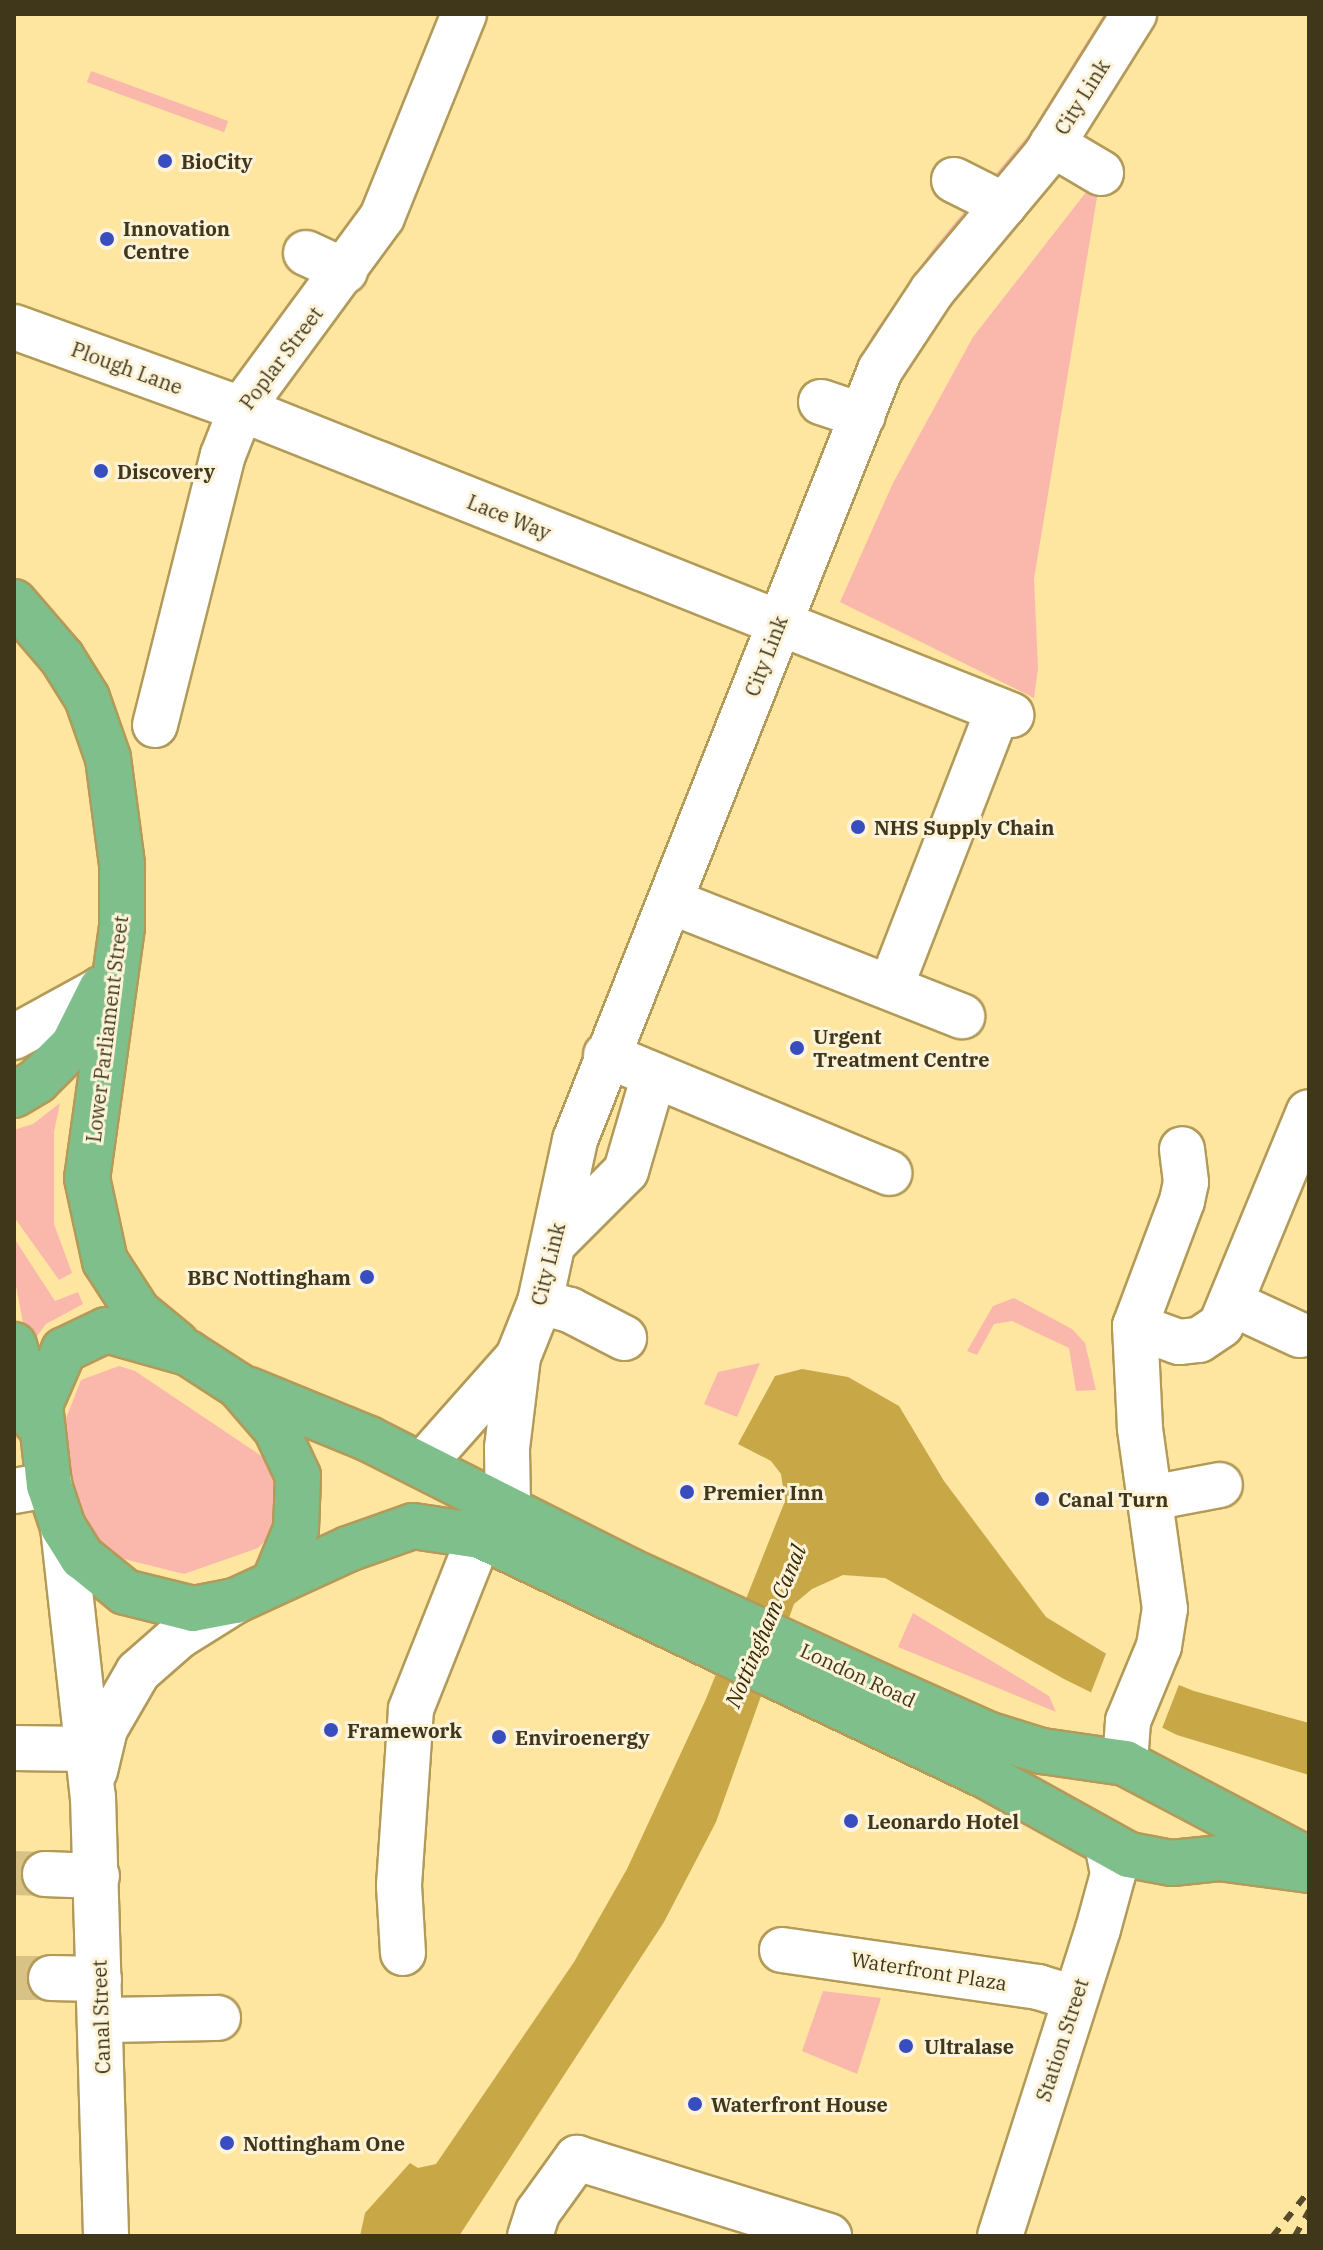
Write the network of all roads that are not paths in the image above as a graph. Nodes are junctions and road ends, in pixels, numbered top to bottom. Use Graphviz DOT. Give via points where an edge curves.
graph roads {
  1 [pos="464,14"];
  2 [pos="1134,14"];
  3 [pos="1052,144"];
  4 [pos="1101,173"];
  5 [pos="954,180"];
  6 [pos="1004,205"];
  7 [pos="306,253"];
  8 [pos="345,271"];
  9 [pos="14,327"];
  10 [pos="821,402"];
  11 [pos="241,409"];
  12 [pos="863,416"];
  13 [pos="14,602"];
  14 [pos="778,625"];
  15 [pos="155,725"];
  16 [pos="672,902"];
  17 [pos="122,927"];
  18 [pos="891,986"];
  19 [pos="100,990"];
  20 [pos="962,1016"];
  21 [pos="14,1037"];
  22 [pos="606,1055"];
  23 [pos="654,1075"];
  24 [pos="14,1095"];
  25 [pos="1309,1112"];
  26 [pos="1182,1149"];
  27 [pos="889,1173"];
  28 [pos="555,1242"];
  29 [pos="540,1302"];
  30 [pos="1231,1303"];
  31 [pos="1135,1326"];
  32 [pos="1300,1335"];
  33 [pos="624,1338"];
  34 [pos="14,1345"];
  35 [pos="188,1353"];
  36 [pos="518,1357"];
  37 [pos="239,1386"];
  38 [pos="423,1464"];
  39 [pos="37,1480"];
  40 [pos="1220,1485"];
  41 [pos="1151,1498"];
  42 [pos="494,1521"];
  43 [pos="63,1527"];
  44 [pos="275,1580"];
  45 [pos="235,1601"];
  46 [pos="803,1672"];
  47 [pos="1126,1742"];
  48 [pos="14,1748"];
  49 [pos="88,1749"];
  50 [pos="93,1797"];
  51 [pos="1107,1844"];
  52 [pos="1309,1860"];
  53 [pos="1309,1870"];
  54 [pos="24,1873"];
  55 [pos="97,1876"];
  56 [pos="782,1950"];
  57 [pos="403,1953"];
  58 [pos="51,1978"];
  59 [pos="1074,1998"];
  60 [pos="101,1999"];
  61 [pos="218,2018"];
  62 [pos="106,2236"];
  63 [pos="530,2236"];
  64 [pos="829,2236"];
  65 [pos="1000,2236"];
  1 -- 8 [label="street, Poplar Street" via="393,196"];
  2 -- 3 [label="street, City Link"];
  3 -- 4 [label="street"];
  3 -- 6 [label="street, City Link"];
  5 -- 6 [label="street"];
  6 -- 12 [label="street, City Link" via="932,291 880,370"];
  7 -- 8 [label="street"];
  8 -- 11 [label="street, Poplar Street"];
  9 -- 11 [label="street, Plough Lane"];
  10 -- 12 [label="street"];
  11 -- 14 [label="street, Lace Way"];
  11 -- 15 [label="street, Poplar Street" via="223,455"];
  12 -- 14 [label="street, City Link"];
  13 -- 17 [label="highway, Lower Parliament Street" via="62,658 87,698 108,758 122,865"];
  14 -- 16 [label="street, City Link"];
  14 -- 18 [label="street, Lace Way" via="1004,712"];
  16 -- 18 [label="street"];
  16 -- 22 [label="street, City Link"];
  17 -- 19 [label="highway"];
  17 -- 35 [label="highway, Lower Parliament Street" via="87,1178 105,1261 138,1312"];
  18 -- 20 [label="street"];
  19 -- 21 [label="street"];
  19 -- 24 [label="highway" via="73,1045 37,1081"];
  22 -- 23 [label="street"];
  22 -- 28 [label="street, City Link" via="562,1184"];
  23 -- 27 [label="street"];
  23 -- 28 [label="street" via="626,1171"];
  25 -- 30 [label="street"];
  26 -- 31 [label="street" via="1182,1201"];
  28 -- 29 [label="street, City Link"];
  29 -- 33 [label="street" via="570,1310"];
  29 -- 36 [label="street, City Link"];
  30 -- 31 [label="street" via="1221,1325 1199,1340 1179,1342"];
  30 -- 32 [label="street"];
  31 -- 41 [label="street" via="1140,1428"];
  34 -- 39 [label="highway"];
  35 -- 37 [label="highway"];
  35 -- 39 [label="highway" via="106,1330 64,1350 40,1405"];
  36 -- 38 [label="street, City Link"];
  36 -- 42 [label="street, City Link"];
  37 -- 38 [label="highway, London Road"];
  37 -- 44 [label="highway" via="276,1429 298,1476 296,1529"];
  38 -- 42 [label="highway, London Road"];
  39 -- 43 [label="highway"];
  40 -- 41 [label="street"];
  41 -- 47 [label="street" via="1165,1589 1159,1646"];
  42 -- 44 [label="highway, London Road" via="413,1526"];
  42 -- 46 [label="highway, London Road"];
  42 -- 57 [label="street" via="411,1709 399,1885"];
  43 -- 45 [label="highway" via="82,1557 125,1592 193,1609"];
  43 -- 49 [label="street, Canal Street"];
  44 -- 45 [label="highway"];
  45 -- 50 [label="street, Canal Street" via="179,1636 138,1672 105,1729"];
  46 -- 47 [label="highway, London Road" via="1042,1751"];
  46 -- 51 [label="highway, London Road"];
  47 -- 52 [label="highway, London Road"];
  48 -- 49 [label="street"];
  49 -- 50 [label="street, Canal Street"];
  50 -- 55 [label="street, Canal Street"];
  51 -- 53 [label="highway, London Road" via="1148,1860 1219,1858"];
  51 -- 59 [label="street, Station Street" via="1113,1874"];
  54 -- 55 [label="street"];
  55 -- 60 [label="street, Canal Street"];
  56 -- 59 [label="street, Waterfront Plaza" via="1038,1987"];
  58 -- 60 [label="street"];
  59 -- 65 [label="street, Station Street"];
  60 -- 61 [label="street"];
  60 -- 62 [label="street, Canal Street"];
  63 -- 64 [label="street" via="538,2212 577,2158"];
}
